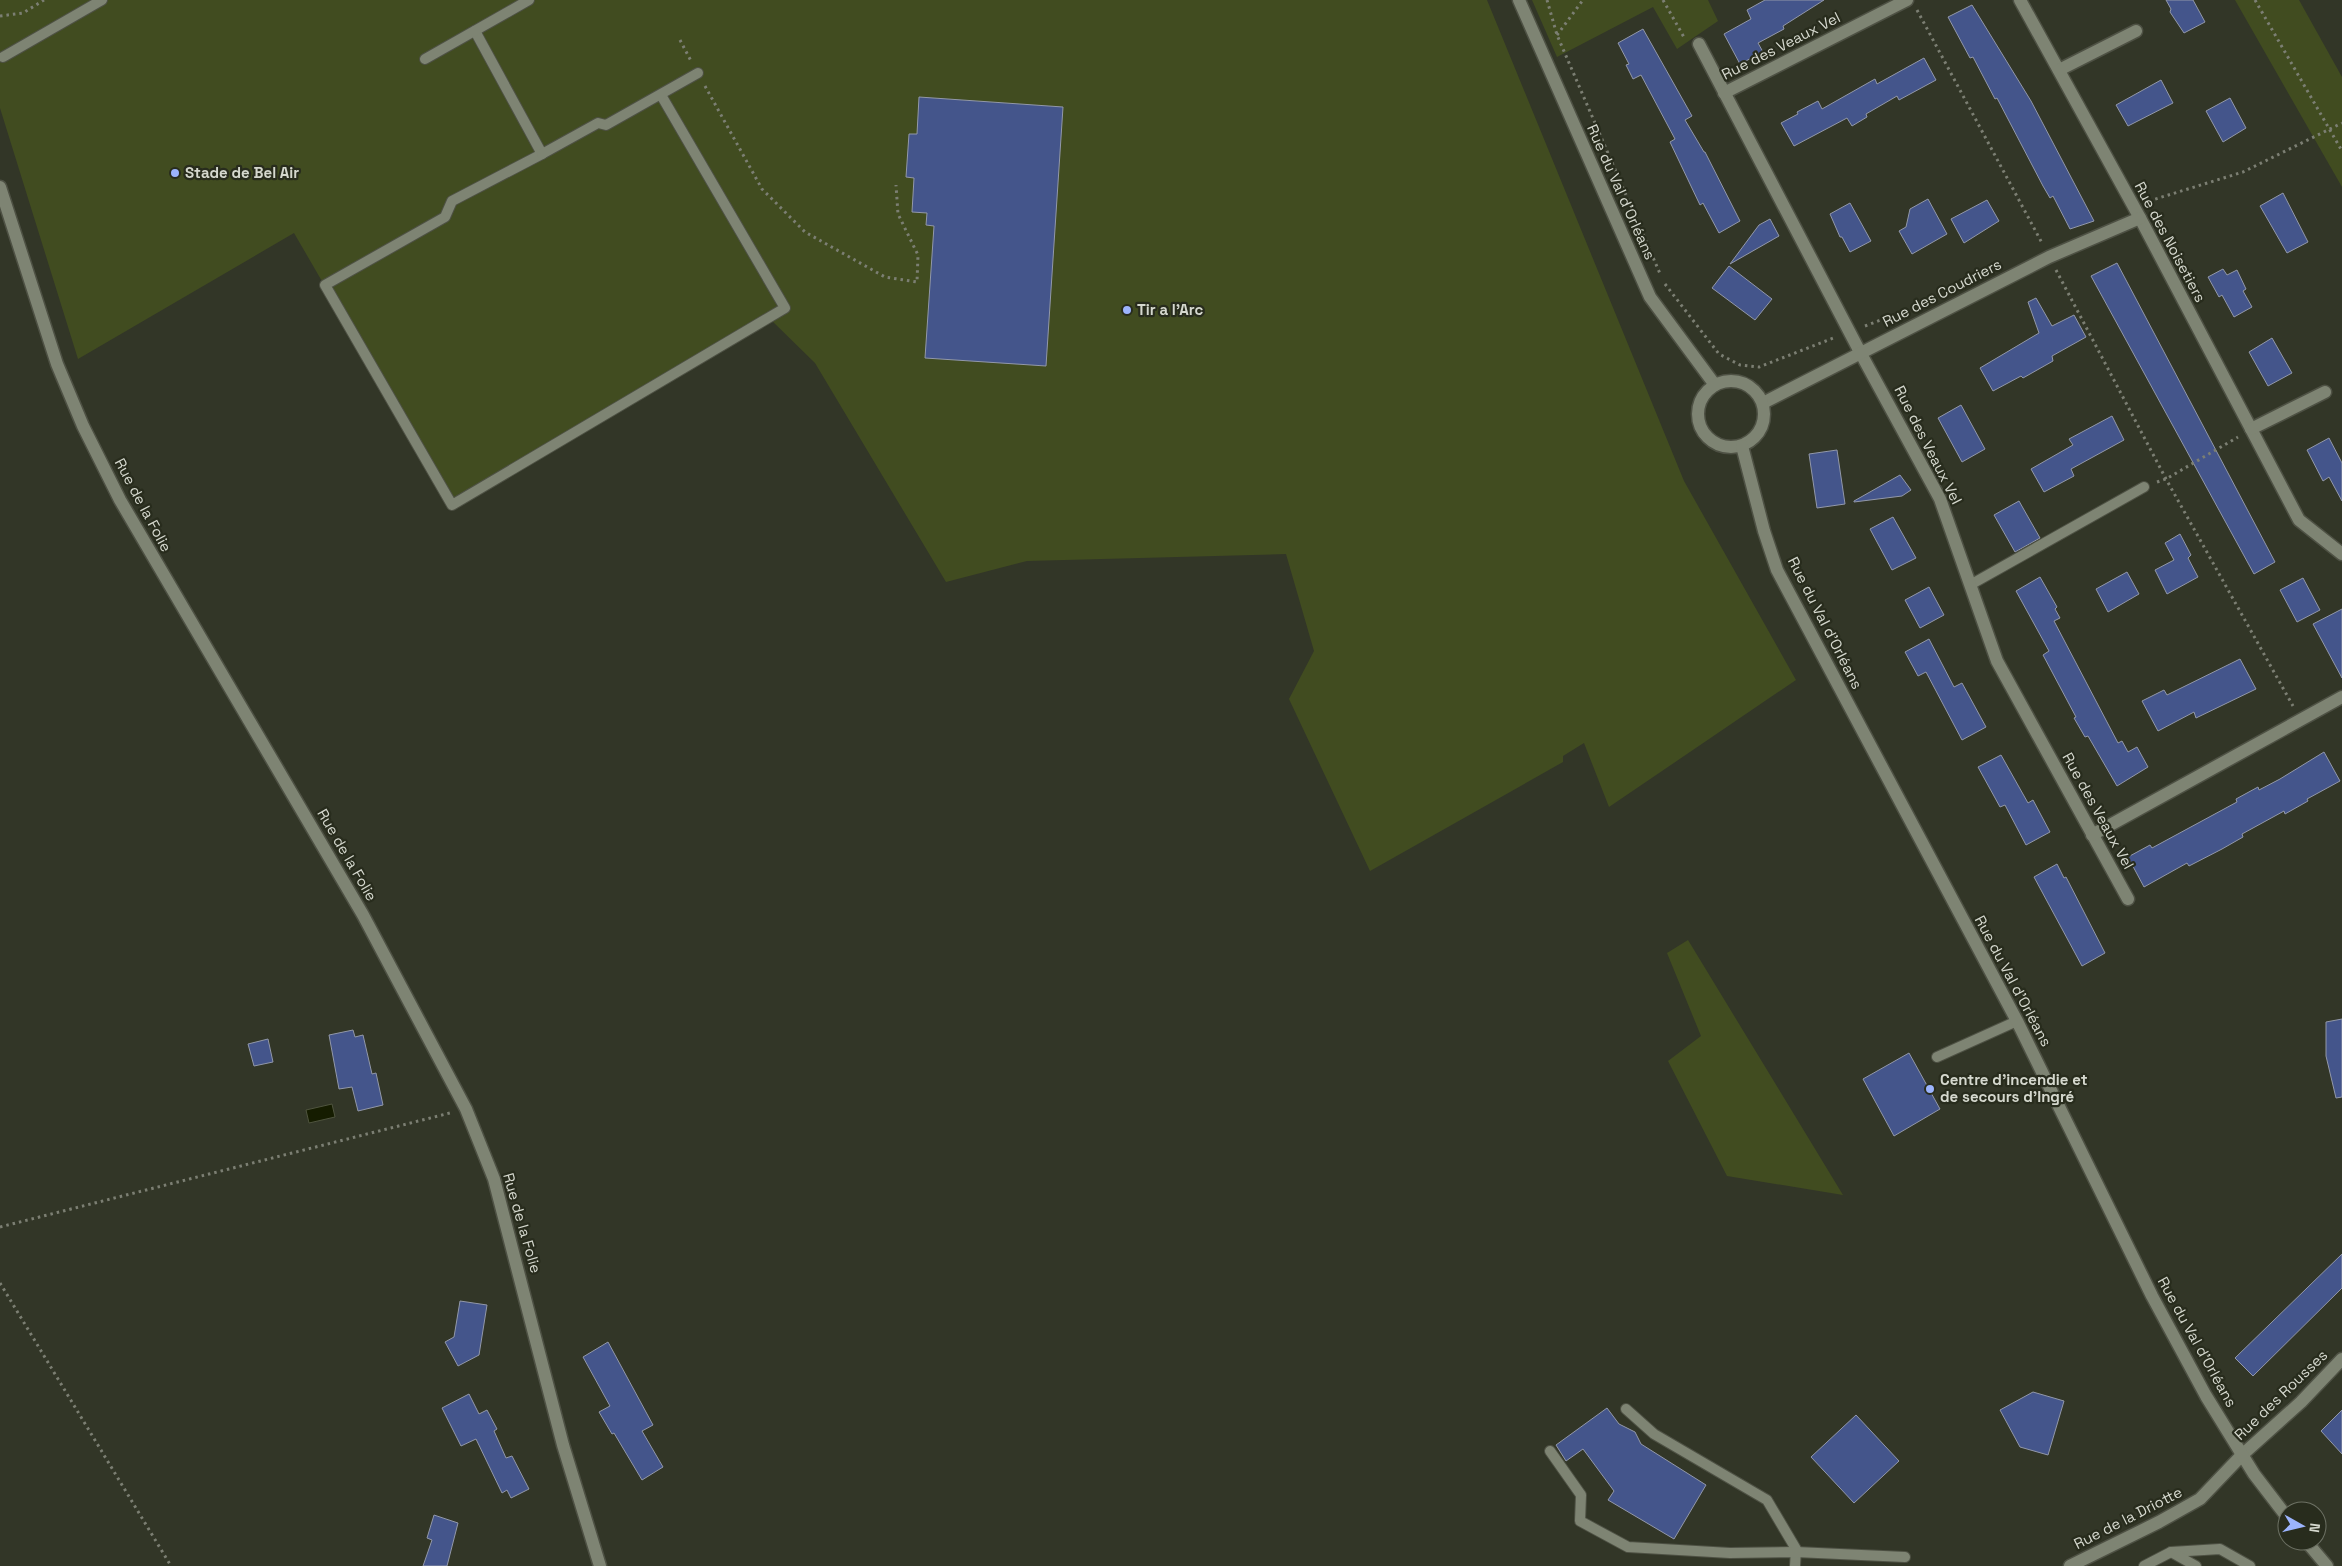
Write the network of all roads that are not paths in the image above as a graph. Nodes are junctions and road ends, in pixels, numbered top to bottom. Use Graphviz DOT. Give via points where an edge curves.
graph roads {
  1 [pos="102,0"];
  2 [pos="529,0"];
  3 [pos="1520,0"];
  4 [pos="2020,0"];
  5 [pos="1912,4"];
  6 [pos="2136,31"];
  7 [pos="475,32"];
  8 [pos="1701,49"];
  9 [pos="4,57"];
  10 [pos="425,58"];
  11 [pos="2059,70"];
  12 [pos="698,73"];
  13 [pos="1724,93"];
  14 [pos="661,94"];
  15 [pos="542,154"];
  16 [pos="0,187"];
  17 [pos="2140,218"];
  18 [pos="1860,352"];
  19 [pos="1715,385"];
  20 [pos="2325,392"];
  21 [pos="1763,404"];
  22 [pos="2251,429"];
  23 [pos="1742,446"];
  24 [pos="2144,487"];
  25 [pos="2342,554"];
  26 [pos="1970,585"];
  27 [pos="2342,697"];
  28 [pos="2092,835"];
  29 [pos="2128,899"];
  30 [pos="2017,1020"];
  31 [pos="1937,1057"];
  32 [pos="2342,1359"];
  33 [pos="1626,1408"];
  34 [pos="1550,1451"];
  35 [pos="2242,1455"];
  36 [pos="2277,1503"];
  37 [pos="2314,1551"];
  38 [pos="1796,1552"];
  39 [pos="2171,1552"];
  40 [pos="1905,1557"];
  41 [pos="600,1566"];
  42 [pos="1795,1566"];
  43 [pos="2070,1566"];
  44 [pos="2144,1566"];
  45 [pos="2196,1566"];
  46 [pos="2250,1566"];
  47 [pos="2327,1566"];
  1 -- 9 [label="lane"];
  2 -- 7 [label="lane"];
  3 -- 19 [label="street, Rue du Val d'Orléans" via="1650,297"];
  4 -- 11 [label="street, Rue des Noisetiers"];
  5 -- 13 [label="street, Rue des Veaux Vel"];
  6 -- 11 [label="street"];
  7 -- 10 [label="lane"];
  7 -- 15 [label="lane"];
  8 -- 13 [label="street, Rue des Veaux Vel"];
  11 -- 17 [label="street, Rue des Noisetiers"];
  12 -- 14 [label="lane"];
  13 -- 18 [label="street, Rue des Veaux Vel"];
  14 -- 15 [label="lane" via="606,125 598,123"];
  14 -- 15 [label="lane" via="785,308 452,505 325,285 445,217 452,202"];
  16 -- 41 [label="street, Rue de la Folie" via="57,364 120,500 363,916 466,1109 502,1204 563,1445"];
  17 -- 18 [label="street, Rue des Coudriers" via="2049,257"];
  17 -- 22 [label="street, Rue des Noisetiers"];
  18 -- 21 [label="street, Rue des Coudriers"];
  18 -- 26 [label="street, Rue des Veaux Vel" via="1940,499"];
  19 -- 21 [label="street" via="1738,381 1757,393"];
  19 -- 23 [label="street" via="1707,392 1698,412 1704,432 1720,446"];
  20 -- 22 [label="street"];
  21 -- 23 [label="street" via="1761,429"];
  22 -- 25 [label="street, Rue des Noisetiers" via="2299,520"];
  23 -- 30 [label="street, Rue du Val d'Orléans" via="1777,570"];
  24 -- 26 [label="lane"];
  26 -- 28 [label="street, Rue des Veaux Vel" via="1997,661"];
  27 -- 28 [label="street"];
  28 -- 29 [label="street, Rue des Veaux Vel"];
  30 -- 31 [label="lane"];
  30 -- 35 [label="street, Rue du Val d'Orléans" via="2152,1296"];
  32 -- 35 [label="street, Rue des Rousses" via="2301,1402"];
  33 -- 38 [label="lane" via="1654,1434 1767,1500"];
  34 -- 38 [label="lane" via="1581,1495 1580,1521 1628,1547 1730,1553"];
  35 -- 36 [label="street, Rue du Val d'Orléans"];
  35 -- 43 [label="street, Rue de la Driotte" via="2200,1498"];
  37 -- 47 [label="street"];
  38 -- 40 [label="lane"];
  38 -- 42 [label="lane"];
  39 -- 44 [label="lane"];
  39 -- 45 [label="lane"];
  39 -- 46 [label="lane" via="2220,1549"];
}
